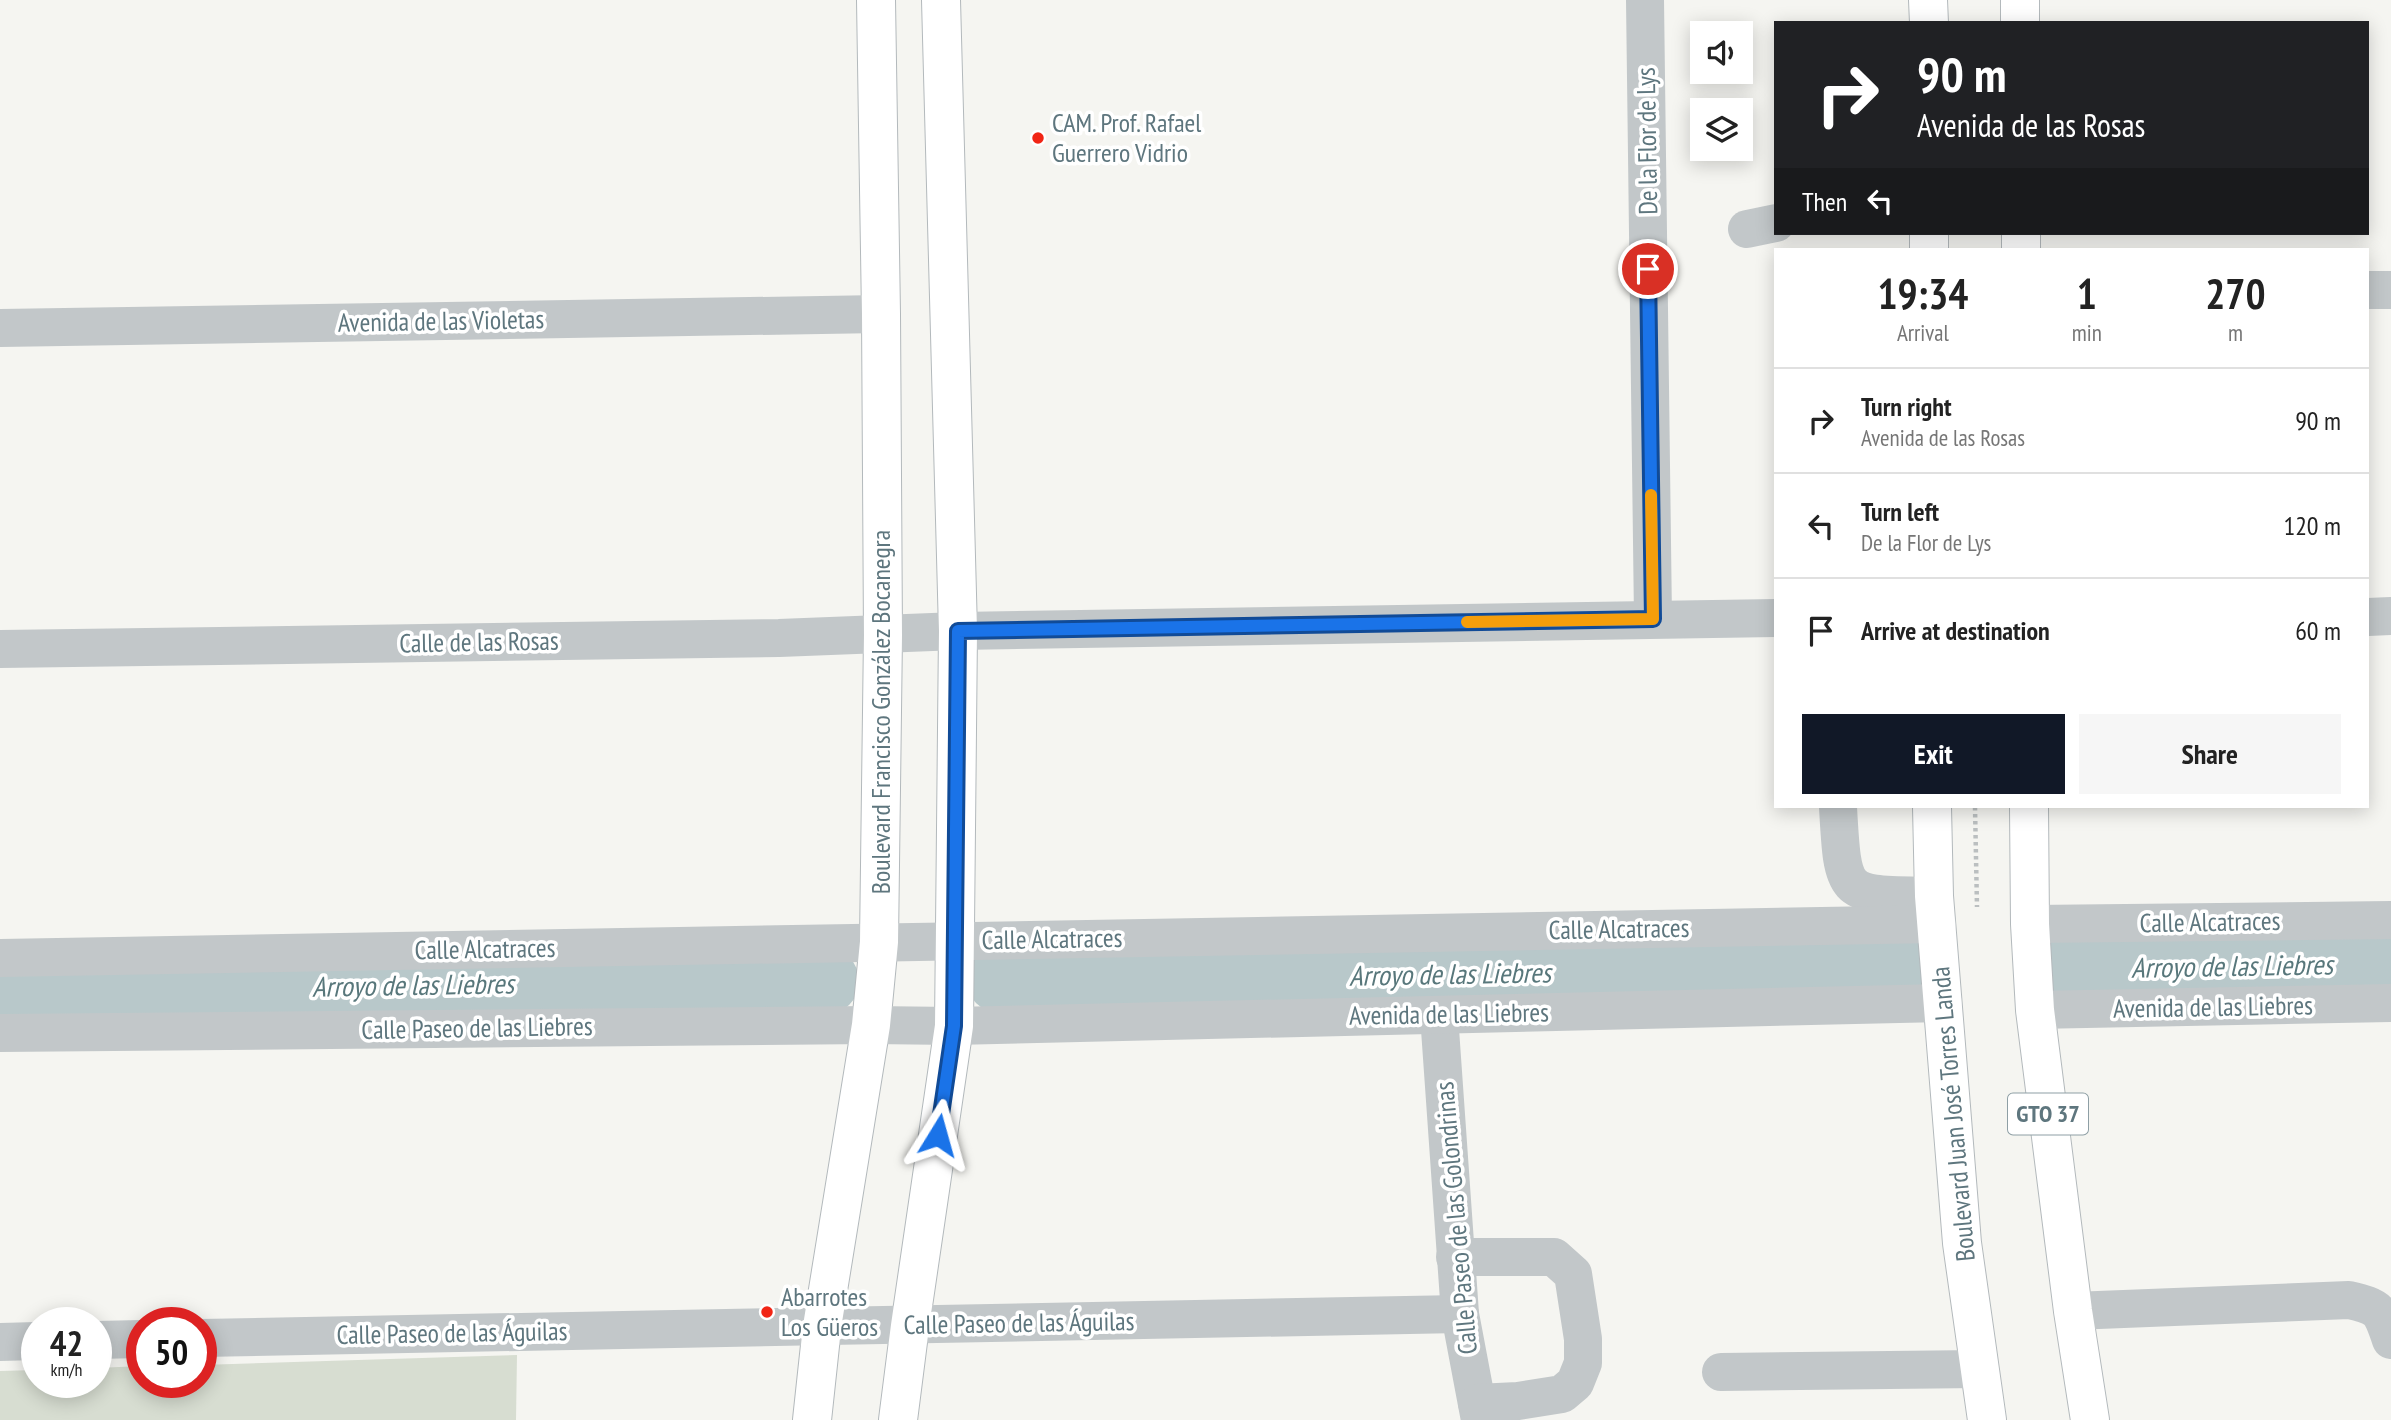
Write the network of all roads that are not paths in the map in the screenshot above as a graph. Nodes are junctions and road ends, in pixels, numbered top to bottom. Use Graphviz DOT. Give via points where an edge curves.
graph roads {
  1 [pos="876,0"];
  2 [pos="941,0"];
  3 [pos="1644,0"];
  4 [pos="1928,0"];
  5 [pos="2020,0"];
  6 [pos="1928,21"];
  7 [pos="2020,21"];
  8 [pos="2369,290"];
  9 [pos="2391,290"];
  10 [pos="881,314"];
  11 [pos="0,328"];
  12 [pos="2369,617"];
  13 [pos="2391,617"];
  14 [pos="1774,618"];
  15 [pos="1653,619"];
  16 [pos="958,631"];
  17 [pos="883,635"];
  18 [pos="0,649"];
  19 [pos="1838,808"];
  20 [pos="1932,808"];
  21 [pos="2029,808"];
  22 [pos="1935,910"];
  23 [pos="2391,920"];
  24 [pos="2030,924"];
  25 [pos="957,940"];
  26 [pos="879,942"];
  27 [pos="0,957"];
  28 [pos="1944,1003"];
  29 [pos="2391,1003"];
  30 [pos="2035,1010"];
  31 [pos="1439,1015"];
  32 [pos="871,1024"];
  33 [pos="954,1026"];
  34 [pos="0,1033"];
  35 [pos="1455,1257"];
  36 [pos="2073,1311"];
  37 [pos="1460,1314"];
  38 [pos="909,1326"];
  39 [pos="822,1327"];
  40 [pos="217,1338"];
  41 [pos="2391,1340"];
  42 [pos="21,1341"];
  43 [pos="0,1342"];
  44 [pos="1979,1368"];
  45 [pos="1721,1372"];
  46 [pos="1479,1411"];
  47 [pos="812,1420"];
  48 [pos="898,1420"];
  49 [pos="1987,1420"];
  50 [pos="2090,1420"];
  1 -- 10 [label="main road, Boulevard Francisco González Bocanegra"];
  2 -- 16 [label="main road"];
  3 -- 15 [label="street, De la Flor de Lys"];
  4 -- 6 [label="main road"];
  5 -- 7 [label="main road"];
  8 -- 9 [label="street"];
  10 -- 11 [label="street, Avenida de las Violetas"];
  10 -- 17 [label="main road, Boulevard Francisco González Bocanegra"];
  12 -- 13 [label="street"];
  14 -- 15 [label="street, Calle de las Rosas"];
  15 -- 16 [label="street, Calle de las Rosas"];
  16 -- 17 [label="street, Calle de las Rosas"];
  16 -- 25 [label="main road"];
  17 -- 18 [label="street, Calle de las Rosas"];
  17 -- 26 [label="main road, Boulevard Francisco González Bocanegra"];
  19 -- 22 [label="street" via="1841,856 1845,876 1854,889"];
  20 -- 22 [label="main road, Boulevard Juan José Torres Landa"];
  21 -- 24 [label="main road, GTO 37"];
  22 -- 25 [label="street, Calle Alcatraces"];
  22 -- 28 [label="main road, Boulevard Juan José Torres Landa"];
  23 -- 24 [label="street, Calle Alcatraces"];
  24 -- 30 [label="main road, GTO 37"];
  25 -- 26 [label="street, Calle Alcatraces"];
  25 -- 33 [label="main road"];
  26 -- 27 [label="street, Calle Alcatraces"];
  26 -- 32 [label="main road, Boulevard Francisco González Bocanegra"];
  28 -- 31 [label="street, Avenida de las Liebres"];
  28 -- 44 [label="main road, Boulevard Juan José Torres Landa" via="1962,1243"];
  29 -- 30 [label="street, Avenida de las Liebres"];
  30 -- 36 [label="main road, GTO 37"];
  31 -- 33 [label="street, Avenida de las Liebres"];
  31 -- 35 [label="street, Calle Paseo de las Golondrinas"];
  32 -- 33 [label="street, Calle Paseo de las Liebres"];
  32 -- 34 [label="street, Calle Paseo de las Liebres"];
  32 -- 39 [label="main road, Boulevard Francisco González Bocanegra"];
  33 -- 38 [label="main road"];
  35 -- 37 [label="street, Calle Paseo de las Golondrinas"];
  35 -- 46 [label="street" via="1554,1257 1573,1274 1583,1339 1583,1363 1574,1383 1562,1394"];
  36 -- 41 [label="street" via="2349,1300 2371,1305 2383,1316"];
  36 -- 50 [label="main road, GTO 37"];
  37 -- 38 [label="street, Calle Paseo de las Águilas"];
  37 -- 46 [label="street, Calle Paseo de las Golondrinas"];
  38 -- 39 [label="street, Calle Paseo de las Águilas"];
  38 -- 48 [label="main road"];
  39 -- 40 [label="street, Calle Paseo de las Águilas"];
  39 -- 47 [label="main road, Boulevard Francisco González Bocanegra"];
  42 -- 43 [label="street"];
  44 -- 45 [label="street"];
  44 -- 49 [label="main road, Boulevard Juan José Torres Landa"];
}
